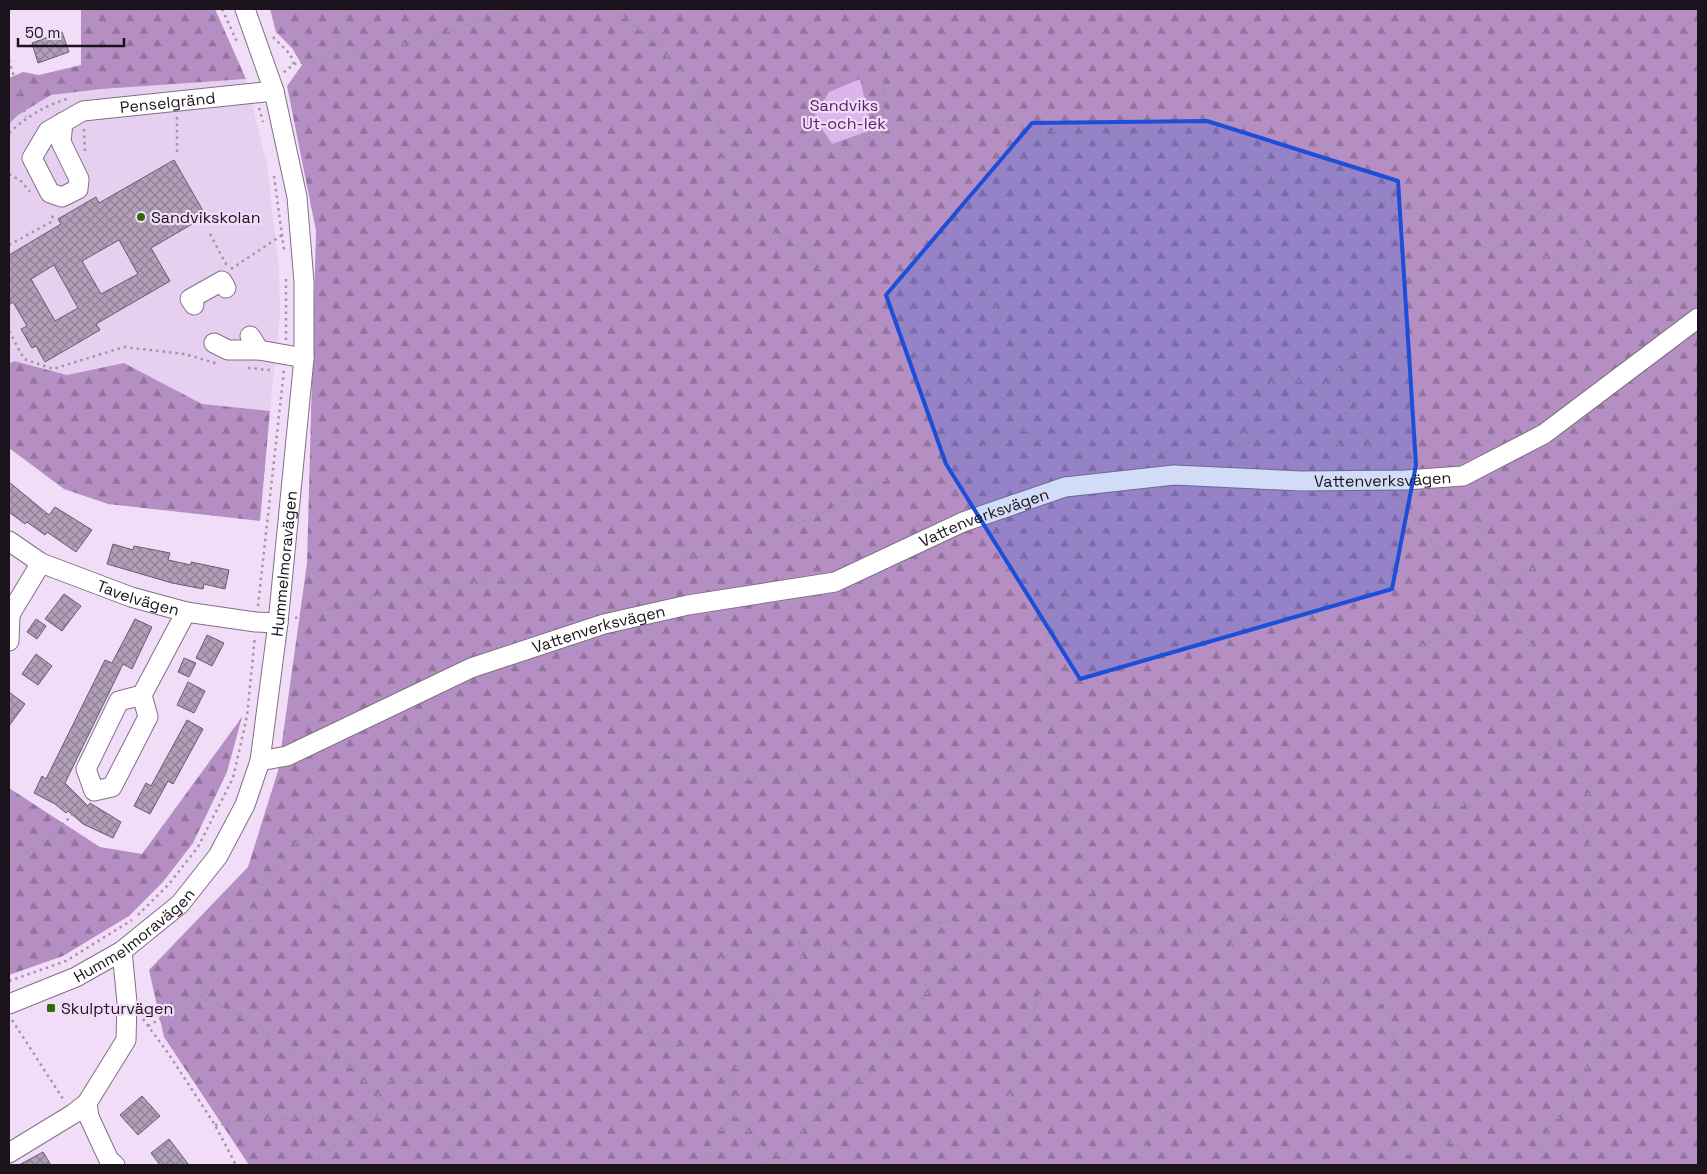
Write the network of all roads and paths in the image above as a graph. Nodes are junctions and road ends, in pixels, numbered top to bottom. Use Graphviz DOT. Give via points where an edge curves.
graph roads {
  1 [pos="222,9"];
  2 [pos="245,9"];
  3 [pos="347,9"];
  4 [pos="526,9"];
  5 [pos="612,9"];
  6 [pos="880,9"];
  7 [pos="241,50"];
  8 [pos="335,55"];
  9 [pos="9,60"];
  10 [pos="294,64"];
  11 [pos="274,90"];
  12 [pos="255,92"];
  13 [pos="178,101"];
  14 [pos="26,117"];
  15 [pos="63,122"];
  16 [pos="718,125"];
  17 [pos="265,130"];
  18 [pos="883,131"];
  19 [pos="177,153"];
  20 [pos="273,168"];
  21 [pos="53,214"];
  22 [pos="210,234"];
  23 [pos="282,235"];
  24 [pos="9,245"];
  25 [pos="284,252"];
  26 [pos="286,270"];
  27 [pos="1615,280"];
  28 [pos="226,288"];
  29 [pos="1698,293"];
  30 [pos="194,305"];
  31 [pos="1698,318"];
  32 [pos="9,330"];
  33 [pos="214,343"];
  34 [pos="291,361"];
  35 [pos="1347,361"];
  36 [pos="222,365"];
  37 [pos="240,367"];
  38 [pos="1353,386"];
  39 [pos="1320,391"];
  40 [pos="1020,406"];
  41 [pos="1022,428"];
  42 [pos="1240,448"];
  43 [pos="1454,476"];
  44 [pos="1392,480"];
  45 [pos="1331,481"];
  46 [pos="1065,487"];
  47 [pos="1698,498"];
  48 [pos="9,541"];
  49 [pos="41,563"];
  50 [pos="1505,579"];
  51 [pos="186,612"];
  52 [pos="9,616"];
  53 [pos="256,622"];
  54 [pos="278,623"];
  55 [pos="9,642"];
  56 [pos="435,684"];
  57 [pos="142,695"];
  58 [pos="1564,741"];
  59 [pos="1062,750"];
  60 [pos="260,762"];
  61 [pos="94,791"];
  62 [pos="298,841"];
  63 [pos="9,862"];
  64 [pos="1269,915"];
  65 [pos="1086,919"];
  66 [pos="941,922"];
  67 [pos="1107,926"];
  68 [pos="1698,926"];
  69 [pos="1071,928"];
  70 [pos="1210,932"];
  71 [pos="1610,936"];
  72 [pos="1233,937"];
  73 [pos="808,944"];
  74 [pos="122,951"];
  75 [pos="9,981"];
  76 [pos="200,996"];
  77 [pos="617,1000"];
  78 [pos="127,1002"];
  79 [pos="598,1002"];
  80 [pos="9,1004"];
  81 [pos="918,1011"];
  82 [pos="9,1021"];
  83 [pos="148,1026"];
  84 [pos="509,1059"];
  85 [pos="347,1064"];
  86 [pos="735,1082"];
  87 [pos="80,1108"];
  88 [pos="392,1108"];
  89 [pos="457,1110"];
  90 [pos="737,1115"];
  91 [pos="215,1125"];
  92 [pos="9,1154"];
  93 [pos="785,1160"];
  94 [pos="709,1162"];
  95 [pos="1475,1162"];
  96 [pos="115,1165"];
  97 [pos="236,1165"];
  98 [pos="308,1165"];
  99 [pos="454,1165"];
  100 [pos="696,1165"];
  101 [pos="796,1165"];
  102 [pos="1014,1165"];
  103 [pos="1138,1165"];
  104 [pos="1353,1165"];
  105 [pos="1432,1165"];
  106 [pos="1458,1165"];
  107 [pos="1478,1165"];
  108 [pos="1539,1165"];
  1 -- 7 [label="path"];
  2 -- 11 [label="street, Hummelmoravägen"];
  3 -- 8 [label="path"];
  4 -- 8 [label="path" via="495,15 412,43"];
  5 -- 16 [label="path" via="650,37 692,84"];
  6 -- 18 [label="path"];
  8 -- 10 [label="path"];
  9 -- 14 [label="path"];
  11 -- 12 [label="street, Penselgränd"];
  11 -- 34 [label="street, Hummelmoravägen" via="297,197 304,282"];
  12 -- 13 [label="street, Penselgränd"];
  12 -- 17 [label="path"];
  13 -- 15 [label="street, Penselgränd" via="83,111"];
  13 -- 19 [label="path"];
  16 -- 18 [label="path" via="752,154 794,163 839,153"];
  16 -- 40 [label="path" via="725,186 761,226 808,250 837,299 880,346"];
  18 -- 27 [label="path" via="918,118 969,125 1021,125 1083,138 1135,136 1245,165 1290,189 1344,200 1386,202 1432,212 1520,205 1569,223"];
  18 -- 40 [label="path" via="900,204 980,278 1021,355"];
  20 -- 23 [label="path"];
  21 -- 24 [label="path" via="51,222"];
  22 -- 23 [label="path" via="229,270"];
  23 -- 25 [label="path"];
  26 -- 34 [label="path"];
  27 -- 29 [label="path"];
  27 -- 35 [label="path" via="1504,244 1437,261"];
  28 -- 30 [label="street" via="222,281 190,299"];
  31 -- 43 [label="street, Vattenverksvägen" via="1544,434 1463,476"];
  32 -- 36 [label="path" via="24,359 53,369 124,347 185,354"];
  33 -- 34 [label="street" via="228,350 255,343"];
  34 -- 37 [label="path"];
  34 -- 53 [label="path"];
  34 -- 54 [label="street, Hummelmoravägen"];
  35 -- 38 [label="path"];
  35 -- 39 [label="path"];
  38 -- 44 [label="path" via="1354,412 1368,444"];
  38 -- 45 [label="path"];
  39 -- 42 [label="path" via="1306,407"];
  39 -- 42 [label="path" via="1281,373 1252,408"];
  40 -- 41 [label="path"];
  41 -- 42 [label="path" via="1062,455"];
  41 -- 54 [label="path" via="973,450 897,474 821,514 733,552 389,593"];
  43 -- 44 [label="street, Vattenverksvägen"];
  43 -- 50 [label="path"];
  44 -- 45 [label="street, Vattenverksvägen"];
  44 -- 50 [label="path" via="1411,512 1443,552 1464,566"];
  45 -- 46 [label="street, Vattenverksvägen" via="1174,475"];
  46 -- 56 [label="street, Vattenverksvägen" via="963,522 835,582 688,606 604,624 471,668"];
  46 -- 59 [label="path" via="1074,533 1071,584 1047,636 1046,705"];
  47 -- 50 [label="path" via="1576,540 1543,565"];
  48 -- 49 [label="street, Tavelvägen"];
  49 -- 51 [label="street, Tavelvägen" via="131,597"];
  49 -- 52 [label="street"];
  50 -- 58 [label="path" via="1515,623 1541,658 1554,692"];
  50 -- 59 [label="path" via="1469,620 1432,641 1394,656 1358,647 1280,665 1197,694 1126,701 1091,732"];
  51 -- 53 [label="street, Tavelvägen"];
  51 -- 57 [label="street"];
  52 -- 55 [label="street"];
  53 -- 54 [label="street, Tavelvägen"];
  53 -- 75 [label="path" via="247,716 233,778 198,847 169,884 135,919 66,960"];
  54 -- 60 [label="street, Hummelmoravägen"];
  56 -- 60 [label="street, Vattenverksvägen" via="286,756"];
  56 -- 62 [label="path" via="438,695 381,781 339,825"];
  57 -- 61 [label="street" via="148,717 112,787"];
  57 -- 61 [label="street" via="119,701 86,769"];
  58 -- 64 [label="path" via="1490,780 1474,806 1444,803 1410,816 1381,818 1349,840 1332,858 1318,884"];
  58 -- 71 [label="path" via="1588,788 1582,824 1596,865 1592,881 1596,900"];
  59 -- 67 [label="path" via="1058,781 1083,853 1087,882"];
  59 -- 79 [label="path" via="935,798 904,804 861,777 813,777 786,767 731,785 699,772 681,758 661,752 640,784 605,904 602,986"];
  60 -- 74 [label="street, Hummelmoravägen" via="245,805 218,856 180,904"];
  61 -- 63 [label="path" via="70,818 23,856"];
  62 -- 76 [label="path" via="262,886 246,931 220,960"];
  62 -- 85 [label="path" via="347,921 352,975 337,1021 336,1044"];
  64 -- 70 [label="path" via="1242,915"];
  64 -- 71 [label="path" via="1333,920 1364,939 1402,942 1429,936 1459,940 1493,936 1531,916"];
  65 -- 66 [label="path" via="1044,906 984,912"];
  65 -- 67 [label="path"];
  65 -- 69 [label="path"];
  66 -- 73 [label="path" via="829,948"];
  66 -- 81 [label="path"];
  67 -- 70 [label="path" via="1127,933"];
  68 -- 71 [label="path" via="1688,924"];
  69 -- 81 [label="path" via="962,960 934,980"];
  69 -- 102 [label="path" via="1067,947 1050,972 1037,1001 1014,1075 1007,1108 1005,1145"];
  70 -- 72 [label="path"];
  71 -- 108 [label="path" via="1614,973 1605,1040 1596,1058 1580,1076 1572,1101 1544,1141"];
  72 -- 95 [label="path" via="1244,939 1262,962 1382,1002 1391,1020 1400,1103 1435,1136 1456,1145"];
  72 -- 103 [label="path" via="1224,981 1185,1083 1153,1130"];
  73 -- 77 [label="path" via="770,935 706,965 684,956"];
  73 -- 86 [label="path" via="800,962 761,1012 736,1069"];
  74 -- 78 [label="street"];
  74 -- 80 [label="street, Hummelmoravägen" via="76,977"];
  76 -- 83 [label="path"];
  76 -- 85 [label="path" via="264,1029 280,1047"];
  77 -- 79 [label="path"];
  77 -- 86 [label="path" via="623,1012 659,1043 684,1044 712,1070"];
  78 -- 83 [label="path"];
  78 -- 87 [label="street" via="126,1040"];
  79 -- 84 [label="path" via="516,1050"];
  81 -- 93 [label="path" via="869,1076 828,1101 804,1129"];
  82 -- 87 [label="path" via="13,1020"];
  83 -- 91 [label="path"];
  84 -- 85 [label="path" via="495,1060 448,1080 388,1081"];
  84 -- 89 [label="path" via="480,1101"];
  85 -- 88 [label="path"];
  86 -- 90 [label="path"];
  87 -- 92 [label="street"];
  87 -- 96 [label="street" via="89,1117 109,1160"];
  88 -- 89 [label="path"];
  88 -- 91 [label="path" via="349,1122 317,1118 262,1119"];
  88 -- 98 [label="path"];
  89 -- 99 [label="path" via="452,1132"];
  90 -- 93 [label="path" via="757,1144"];
  90 -- 94 [label="path" via="724,1124 713,1142"];
  91 -- 97 [label="path"];
  93 -- 94 [label="path" via="753,1165 718,1159"];
  93 -- 101 [label="path"];
  94 -- 100 [label="path"];
  95 -- 106 [label="path"];
  95 -- 107 [label="path"];
  104 -- 105 [label="path" via="1372,1152 1405,1152 1423,1164"];
}
